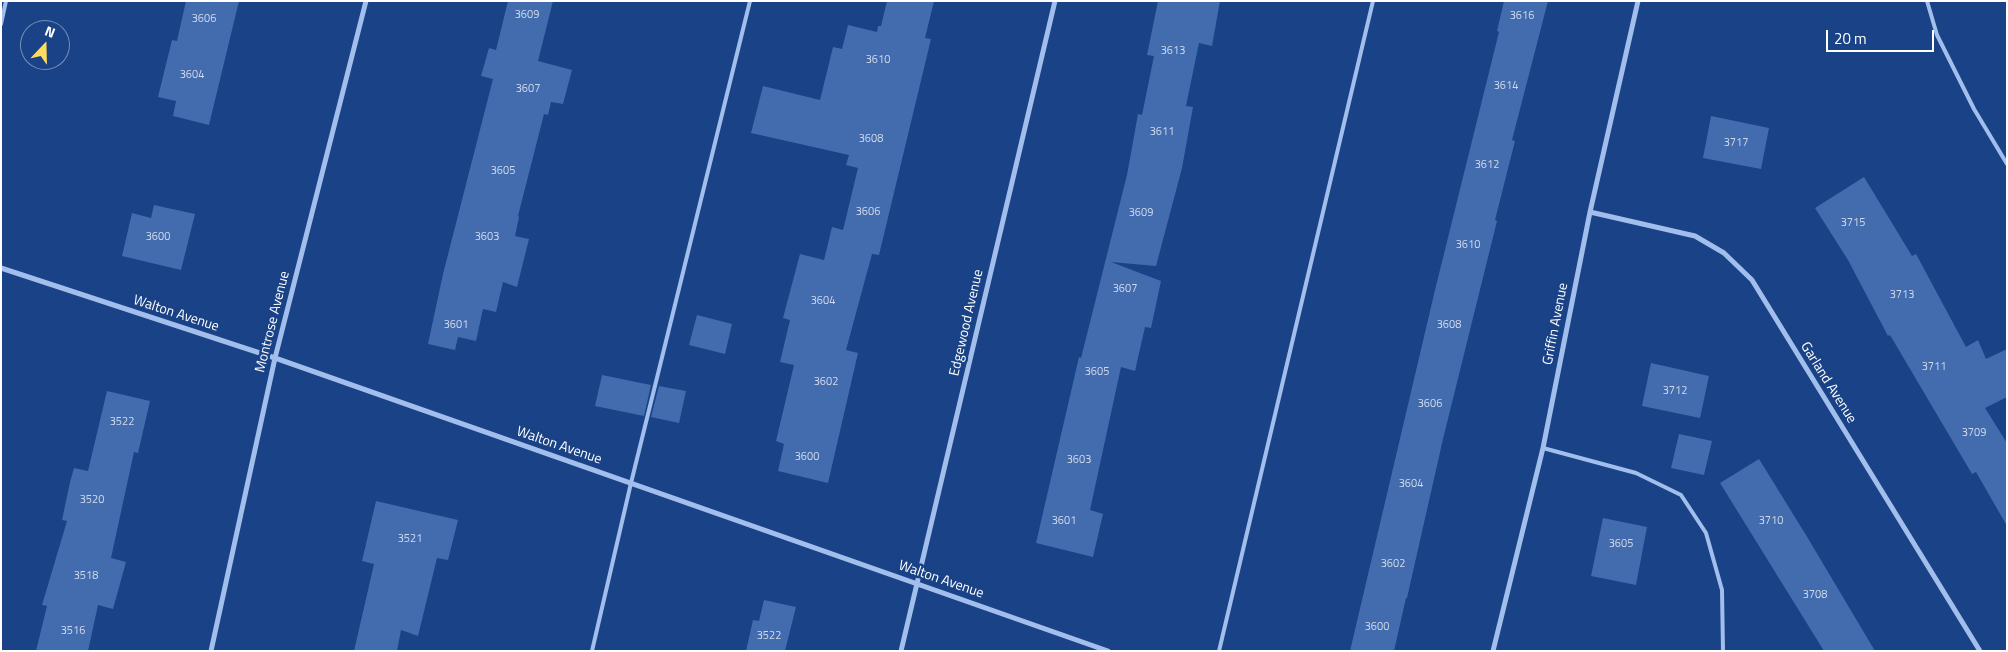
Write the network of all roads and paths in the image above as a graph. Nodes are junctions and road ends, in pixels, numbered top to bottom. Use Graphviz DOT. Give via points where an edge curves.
graph roads {
  1 [pos="6,1"];
  2 [pos="366,1"];
  3 [pos="750,1"];
  4 [pos="1055,1"];
  5 [pos="1372,1"];
  6 [pos="1638,1"];
  7 [pos="1928,1"];
  8 [pos="1,24"];
  9 [pos="2007,164"];
  10 [pos="1590,212"];
  11 [pos="1,268"];
  12 [pos="276,358"];
  13 [pos="1543,448"];
  14 [pos="631,483"];
  15 [pos="918,583"];
  16 [pos="211,651"];
  17 [pos="592,651"];
  18 [pos="901,651"];
  19 [pos="1108,651"];
  20 [pos="1219,651"];
  21 [pos="1493,651"];
  22 [pos="1722,651"];
  23 [pos="1980,651"];
  1 -- 8 [label="lane"];
  2 -- 12 [label="street, Montrose Avenue"];
  3 -- 14 [label="lane"];
  4 -- 15 [label="street, Edgewood Avenue"];
  5 -- 20 [label="lane"];
  6 -- 10 [label="street, Griffin Avenue"];
  7 -- 9 [label="lane" via="1937,35 1974,109"];
  10 -- 13 [label="street, Griffin Avenue"];
  10 -- 23 [label="street, Garland Avenue" via="1695,236 1724,253 1752,280"];
  11 -- 12 [label="street, Walton Avenue"];
  12 -- 14 [label="street, Walton Avenue"];
  12 -- 16 [label="street, Montrose Avenue"];
  13 -- 21 [label="street, Griffin Avenue"];
  13 -- 22 [label="lane" via="1636,473 1680,495 1706,533 1722,590"];
  14 -- 15 [label="street, Walton Avenue"];
  14 -- 17 [label="lane"];
  15 -- 18 [label="street, Edgewood Avenue"];
  15 -- 19 [label="street, Walton Avenue"];
}
